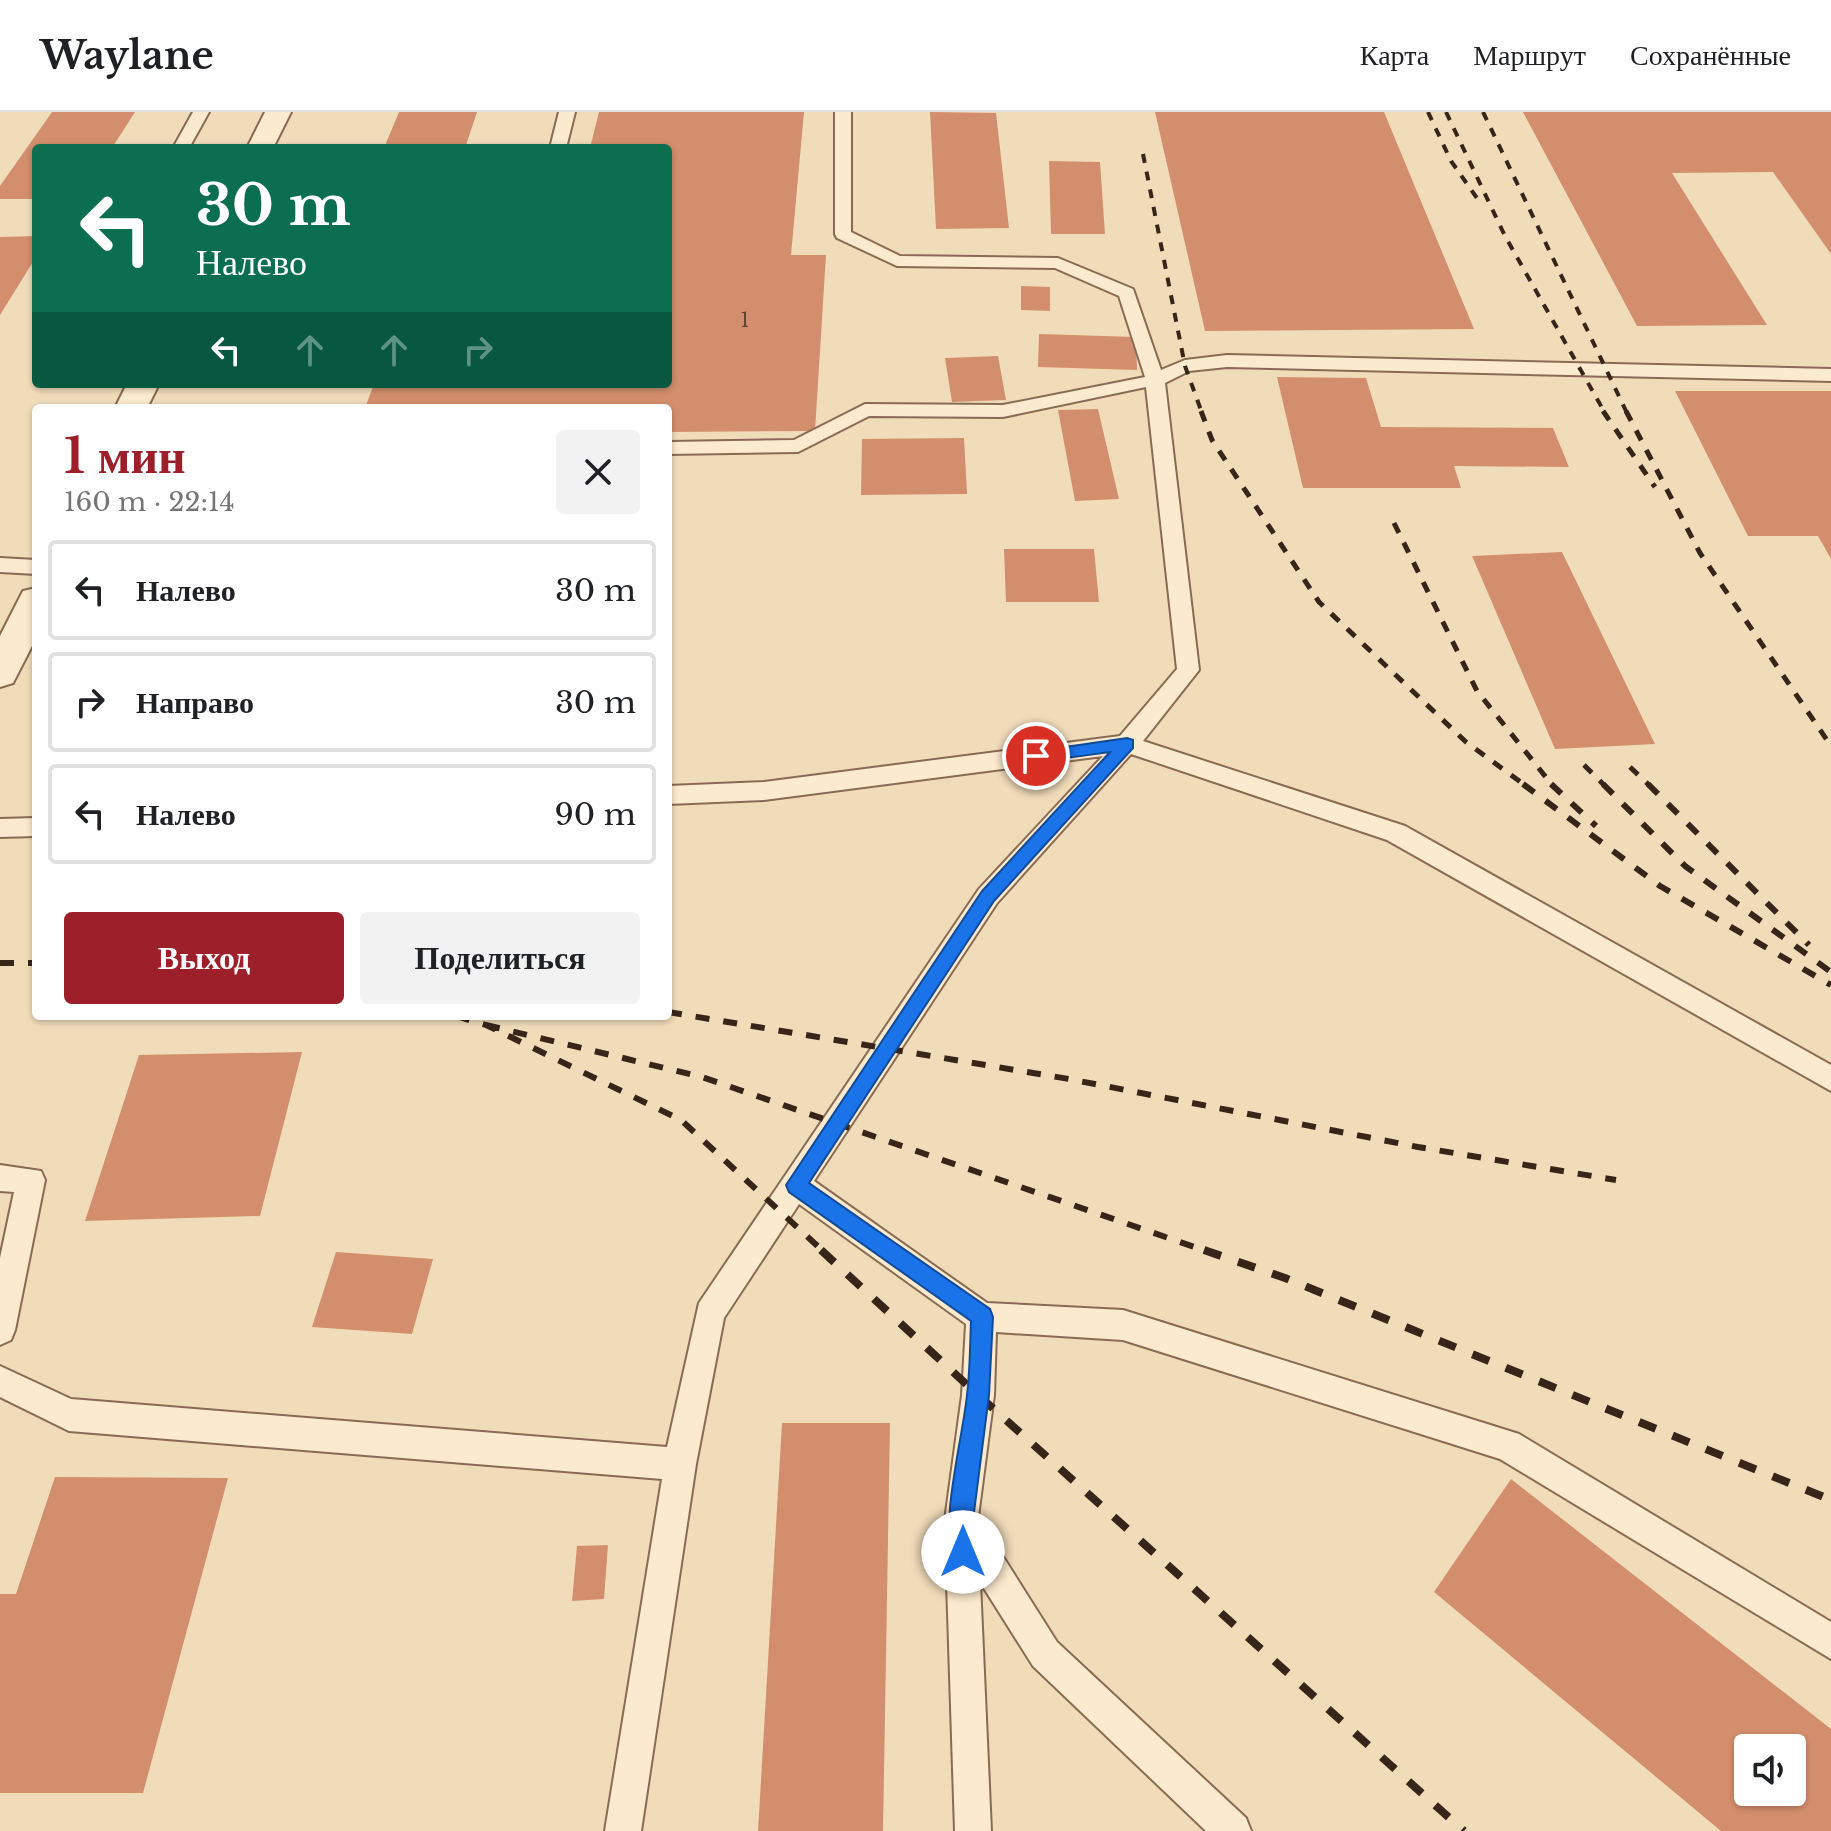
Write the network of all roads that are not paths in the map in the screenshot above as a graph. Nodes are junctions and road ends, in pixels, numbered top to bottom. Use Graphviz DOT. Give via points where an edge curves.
graph roads {
  1 [pos="201,112"];
  2 [pos="278,112"];
  3 [pos="567,112"];
  4 [pos="843,112"];
  5 [pos="183,144"];
  6 [pos="262,144"];
  7 [pos="559,144"];
  8 [pos="1831,375"];
  9 [pos="1155,380"];
  10 [pos="672,448"];
  11 [pos="0,565"];
  12 [pos="32,567"];
  13 [pos="32,608"];
  14 [pos="0,674"];
  15 [pos="1127,744"];
  16 [pos="672,795"];
  17 [pos="32,827"];
  18 [pos="0,828"];
  19 [pos="1831,1079"];
  20 [pos="0,1178"];
  21 [pos="796,1185"];
  22 [pos="982,1317"];
  23 [pos="0,1330"];
  24 [pos="0,1381"];
  25 [pos="680,1464"];
  26 [pos="961,1520"];
  27 [pos="1831,1642"];
  28 [pos="623,1831"];
  29 [pos="973,1831"];
  30 [pos="1233,1831"];
  1 -- 5 [label="lane"];
  2 -- 6 [label="street"];
  3 -- 7 [label="lane"];
  4 -- 9 [label="lane" via="843,234 897,261 1058,263 1127,293"];
  8 -- 9 [label="lane" via="1227,361 1185,366"];
  9 -- 10 [label="lane" via="1003,411 865,410 798,446"];
  9 -- 15 [label="lane" via="1188,670"];
  11 -- 12 [label="lane"];
  13 -- 14 [label="street"];
  15 -- 16 [label="lane" via="764,791"];
  15 -- 19 [label="lane" via="1396,833"];
  15 -- 21 [label="lane" via="988,896"];
  17 -- 18 [label="lane"];
  20 -- 23 [label="lane" via="31,1180"];
  21 -- 22 [label="lane"];
  21 -- 25 [label="lane" via="710,1313"];
  22 -- 26 [label="lane" via="978,1395"];
  22 -- 27 [label="lane" via="1123,1325 1508,1445"];
  24 -- 25 [label="lane" via="69,1415"];
  25 -- 28 [label="lane"];
  26 -- 29 [label="lane"];
  26 -- 30 [label="lane" via="1045,1654"];
}
